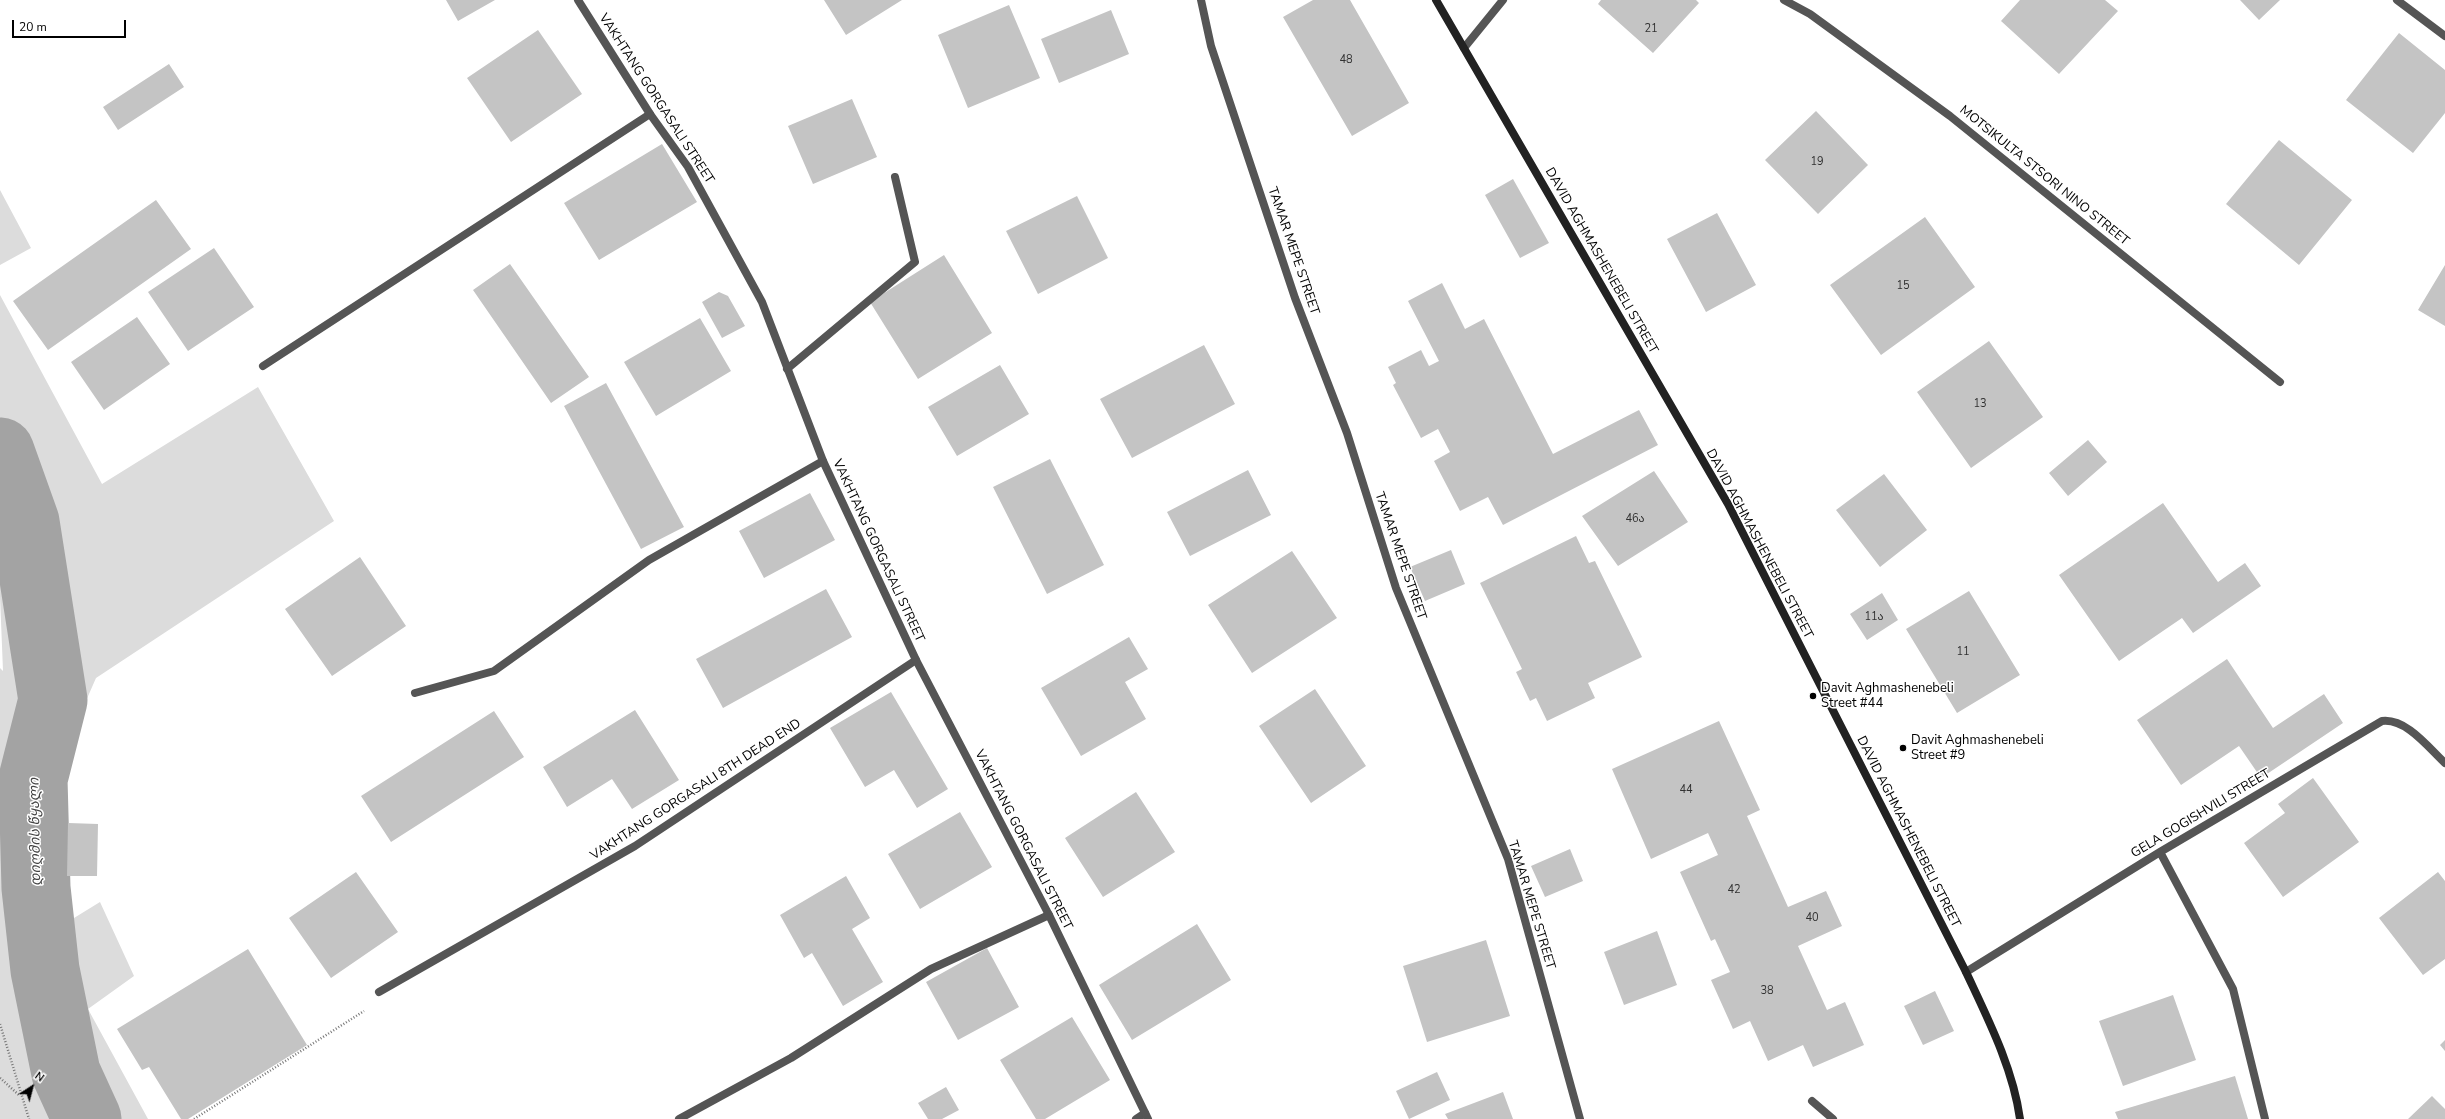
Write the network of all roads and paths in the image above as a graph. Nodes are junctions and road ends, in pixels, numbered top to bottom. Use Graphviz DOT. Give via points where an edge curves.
graph roads {
  1 [pos="578,0"];
  2 [pos="1202,0"];
  3 [pos="1436,0"];
  4 [pos="1503,0"];
  5 [pos="1784,0"];
  6 [pos="2397,0"];
  7 [pos="2445,36"];
  8 [pos="1464,48"];
  9 [pos="650,114"];
  10 [pos="895,177"];
  11 [pos="263,366"];
  12 [pos="787,369"];
  13 [pos="2280,382"];
  14 [pos="823,460"];
  15 [pos="916,660"];
  16 [pos="415,693"];
  17 [pos="2445,763"];
  18 [pos="2160,852"];
  19 [pos="1048,915"];
  20 [pos="1966,972"];
  21 [pos="379,992"];
  22 [pos="0,1024"];
  23 [pos="0,1078"];
  24 [pos="21,1097"];
  25 [pos="1812,1102"];
  26 [pos="1147,1116"];
  27 [pos="29,1119"];
  28 [pos="194,1119"];
  29 [pos="679,1119"];
  30 [pos="1136,1119"];
  31 [pos="1580,1119"];
  32 [pos="1834,1119"];
  33 [pos="2020,1119"];
  34 [pos="2265,1119"];
  1 -- 9 [label="street, VAKHTANG GORGASALI STREET"];
  2 -- 31 [label="street, TAMAR MEPE STREET" via="1211,46 1295,298 1347,433 1396,588 1508,859"];
  3 -- 8 [label="street, DAVID AGHMASHENEBELI STREET"];
  4 -- 8 [label="street"];
  5 -- 13 [label="street, MOTSIKULTA STSORI NINO STREET" via="1810,14 1950,116"];
  6 -- 7 [label="street"];
  8 -- 20 [label="street, DAVID AGHMASHENEBELI STREET" via="1728,504"];
  9 -- 11 [label="street"];
  9 -- 12 [label="street, VAKHTANG GORGASALI STREET" via="688,167 762,302"];
  10 -- 12 [label="street" via="915,262"];
  12 -- 14 [label="street, VAKHTANG GORGASALI STREET"];
  14 -- 15 [label="street, VAKHTANG GORGASALI STREET"];
  14 -- 16 [label="street" via="649,560 494,671"];
  15 -- 19 [label="street, VAKHTANG GORGASALI STREET"];
  15 -- 21 [label="street, VAKHTANG GORGASALI 8TH DEAD END" via="635,846"];
  17 -- 18 [label="street, GELA GOGISHVILI STREET" via="2402,725 2389,720 2382,721"];
  18 -- 20 [label="street, GELA GOGISHVILI STREET"];
  18 -- 34 [label="street" via="2233,989"];
  19 -- 26 [label="street, VAKHTANG GORGASALI STREET"];
  19 -- 29 [label="street" via="931,969 791,1058"];
  20 -- 33 [label="street, DAVID AGHMASHENEBELI STREET" via="1995,1034"];
  21 -- 28 [label="path" via="375,1002 352,1020"];
  22 -- 24 [label="path"];
  23 -- 24 [label="path"];
  24 -- 27 [label="path"];
  25 -- 32 [label="street"];
  26 -- 30 [label="street"];
}
